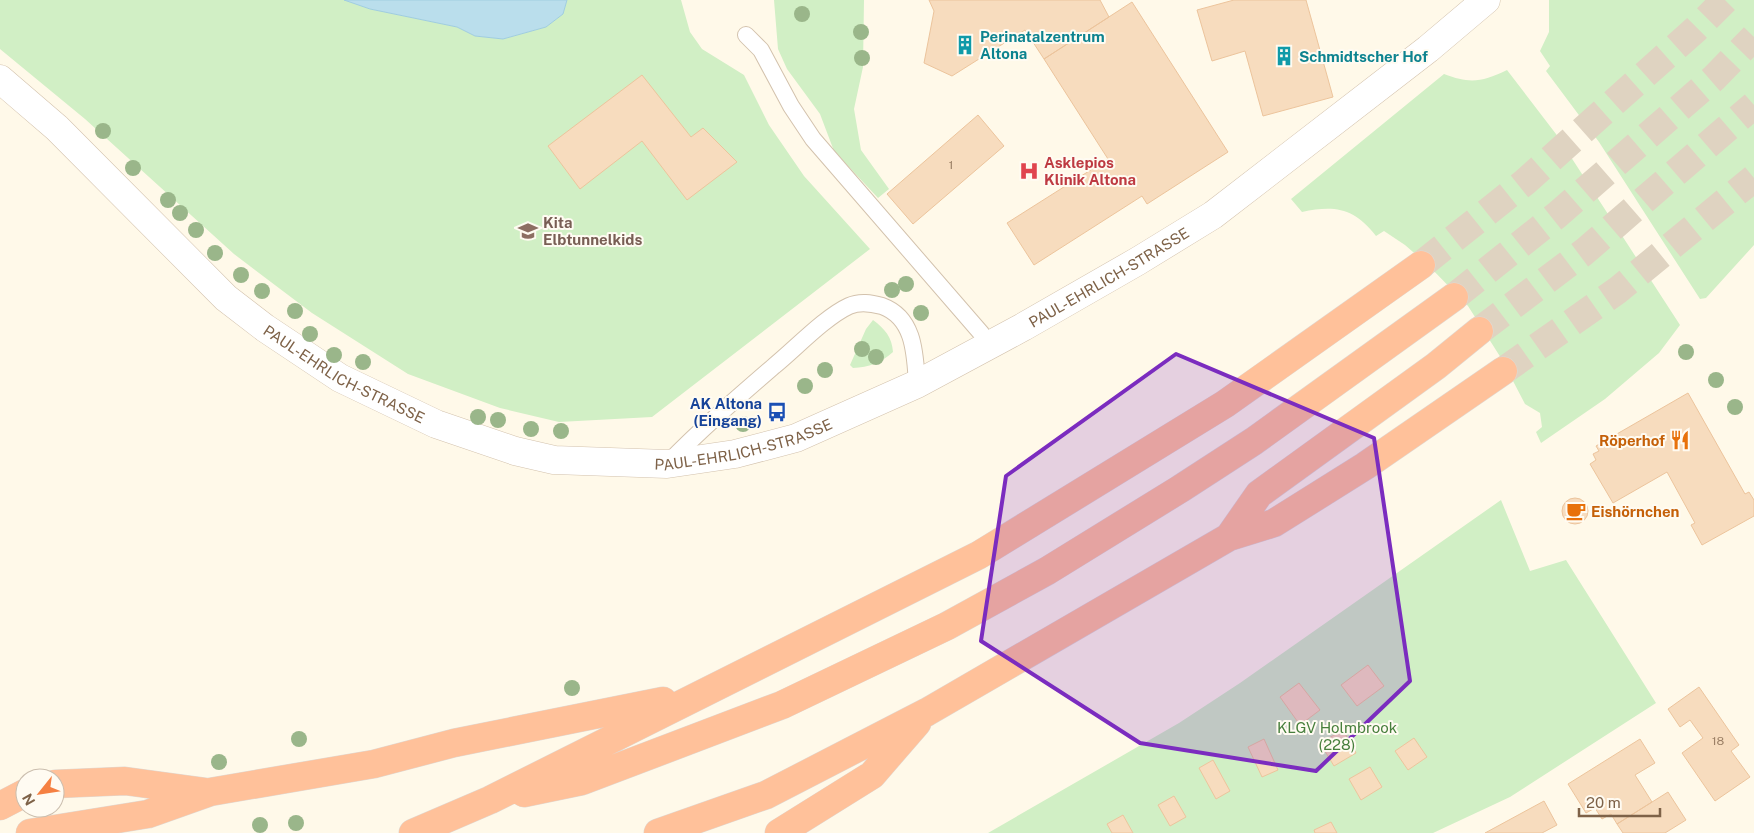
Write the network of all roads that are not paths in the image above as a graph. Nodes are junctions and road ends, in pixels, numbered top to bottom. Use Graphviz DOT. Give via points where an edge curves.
graph roads {
  1 [pos="1477,3"];
  2 [pos="746,36"];
  3 [pos="4,85"];
  4 [pos="1421,265"];
  5 [pos="1454,297"];
  6 [pos="1480,331"];
  7 [pos="989,346"];
  8 [pos="1503,371"];
  9 [pos="917,384"];
  10 [pos="667,464"];
  11 [pos="1229,537"];
  12 [pos="699,694"];
  13 [pos="926,712"];
  14 [pos="65,784"];
  15 [pos="210,792"];
  16 [pos="15,798"];
  17 [pos="490,800"];
  18 [pos="0,806"];
  19 [pos="30,833"];
  20 [pos="413,833"];
  21 [pos="658,833"];
  22 [pos="779,833"];
  1 -- 7 [label="street, PAUL-EHRLICH-STRASSE" via="1213,216"];
  2 -- 7 [label="lane" via="761,50 813,139"];
  3 -- 10 [label="street, PAUL-EHRLICH-STRASSE" via="57,128 226,298 340,378 436,424 515,451 554,460"];
  4 -- 12 [label="highway" via="1225,404 980,555"];
  5 -- 17 [label="highway" via="1254,441 1047,571 947,626 782,705 582,781"];
  6 -- 11 [label="highway" via="1258,494"];
  7 -- 9 [label="street, PAUL-EHRLICH-STRASSE"];
  8 -- 11 [label="highway" via="1366,466 1274,523"];
  9 -- 10 [label="street, PAUL-EHRLICH-STRASSE" via="780,444"];
  9 -- 10 [label="lane" via="912,339 901,318 889,309 858,303 831,318 700,430"];
  11 -- 13 [label="highway"];
  12 -- 15 [label="highway" via="454,744 374,764"];
  12 -- 17 [label="highway"];
  13 -- 21 [label="highway" via="766,795"];
  13 -- 22 [label="highway" via="872,775"];
  14 -- 15 [label="highway" via="125,781"];
  15 -- 19 [label="highway" via="148,814"];
  16 -- 18 [label="highway"];
  17 -- 20 [label="highway"];
}
